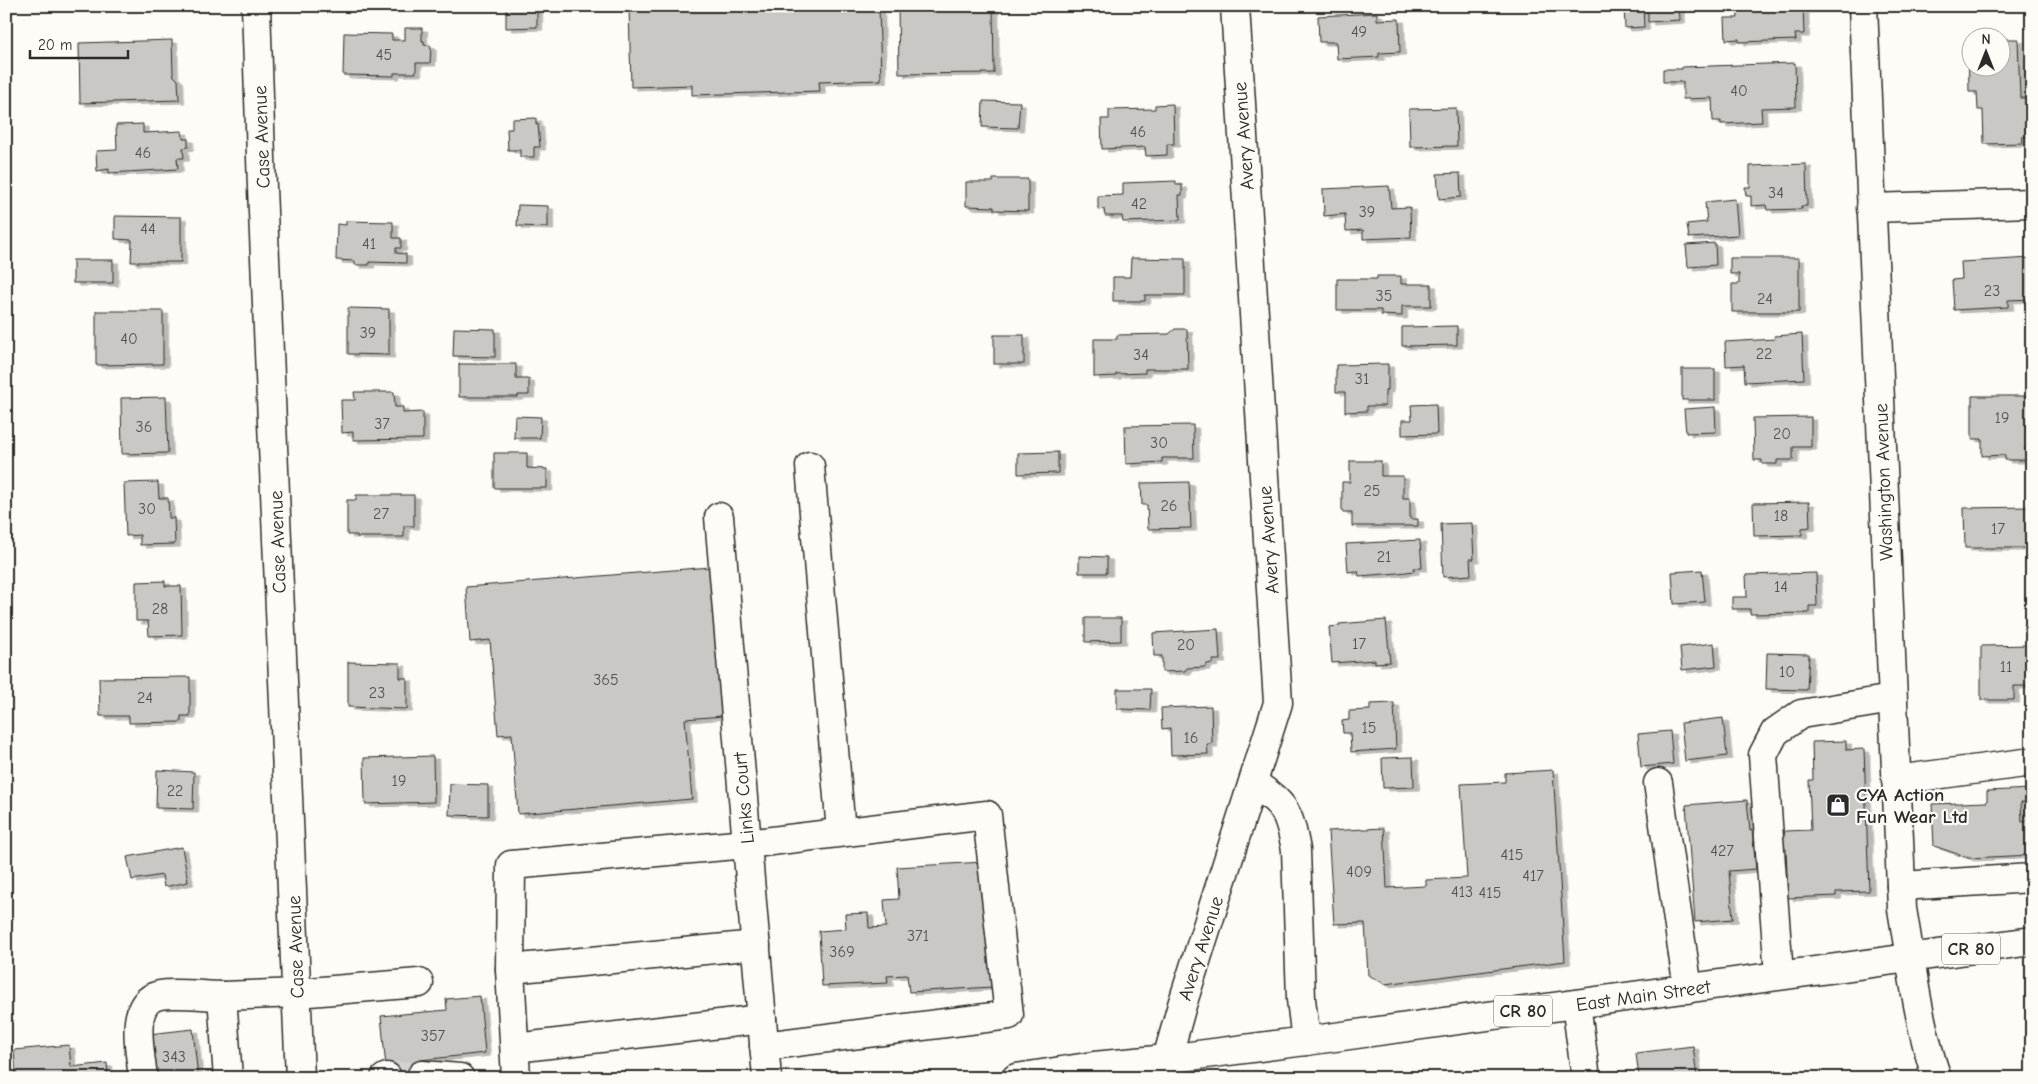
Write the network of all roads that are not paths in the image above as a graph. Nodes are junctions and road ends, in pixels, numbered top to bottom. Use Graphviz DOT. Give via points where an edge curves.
graph roads {
  1 [pos="256,6"];
  2 [pos="1235,6"];
  3 [pos="1863,6"];
  4 [pos="2032,203"];
  5 [pos="1871,208"];
  6 [pos="810,466"];
  7 [pos="719,517"];
  8 [pos="1892,699"];
  9 [pos="2032,762"];
  10 [pos="1896,780"];
  11 [pos="1253,783"];
  12 [pos="1658,783"];
  13 [pos="841,832"];
  14 [pos="747,844"];
  15 [pos="2032,878"];
  16 [pos="1901,886"];
  17 [pos="2032,941"];
  18 [pos="756,946"];
  19 [pos="1910,957"];
  20 [pos="510,969"];
  21 [pos="1779,975"];
  22 [pos="419,983"];
  23 [pos="1688,988"];
  24 [pos="297,993"];
  25 [pos="222,996"];
  26 [pos="1576,1004"];
  27 [pos="762,1019"];
  28 [pos="1306,1041"];
  29 [pos="764,1046"];
  30 [pos="515,1048"];
  31 [pos="1166,1068"];
  32 [pos="422,1075"];
  33 [pos="143,1078"];
  34 [pos="228,1078"];
  35 [pos="300,1078"];
  36 [pos="460,1078"];
  37 [pos="516,1078"];
  38 [pos="767,1078"];
  39 [pos="1016,1078"];
  40 [pos="1586,1078"];
  41 [pos="1937,1078"];
  1 -- 24 [label="street, Case Avenue"];
  2 -- 11 [label="street, Avery Avenue" via="1278,703"];
  3 -- 5 [label="street, Washington Avenue"];
  4 -- 5 [label="street"];
  5 -- 8 [label="street, Washington Avenue"];
  6 -- 13 [label="street"];
  7 -- 14 [label="street, Links Court"];
  8 -- 10 [label="street, Washington Avenue"];
  8 -- 21 [label="street" via="1801,714 1774,732 1763,755"];
  9 -- 10 [label="street"];
  10 -- 16 [label="street, Washington Avenue"];
  11 -- 28 [label="street" via="1283,806 1294,835 1301,999"];
  11 -- 31 [label="street, Avery Avenue" via="1182,1005"];
  12 -- 23 [label="street"];
  13 -- 14 [label="street"];
  13 -- 29 [label="street" via="987,815 1008,1016"];
  14 -- 18 [label="street, Links Court"];
  14 -- 20 [label="street" via="511,865"];
  15 -- 16 [label="street"];
  16 -- 19 [label="street, Washington Avenue"];
  17 -- 19 [label="street, East Main Street / CR 80"];
  18 -- 20 [label="street"];
  18 -- 27 [label="street, Links Court"];
  19 -- 21 [label="street, East Main Street / CR 80"];
  19 -- 41 [label="street, Washington Avenue" via="1924,1034"];
  20 -- 30 [label="street"];
  21 -- 23 [label="street, East Main Street / CR 80"];
  22 -- 24 [label="street"];
  23 -- 26 [label="street, East Main Street / CR 80"];
  24 -- 25 [label="street"];
  24 -- 35 [label="street, Case Avenue"];
  25 -- 33 [label="street" via="160,995 150,999 139,1013"];
  25 -- 34 [label="street"];
  26 -- 28 [label="street, East Main Street / CR 80"];
  26 -- 40 [label="street"];
  27 -- 29 [label="street, Links Court"];
  27 -- 30 [label="street"];
  28 -- 31 [label="street, East Main Street / CR 80"];
  29 -- 38 [label="street, Links Court"];
  30 -- 37 [label="street"];
  31 -- 39 [label="street, East Main Street / CR 80" via="1094,1066"];
  32 -- 36 [label="street"];
}
